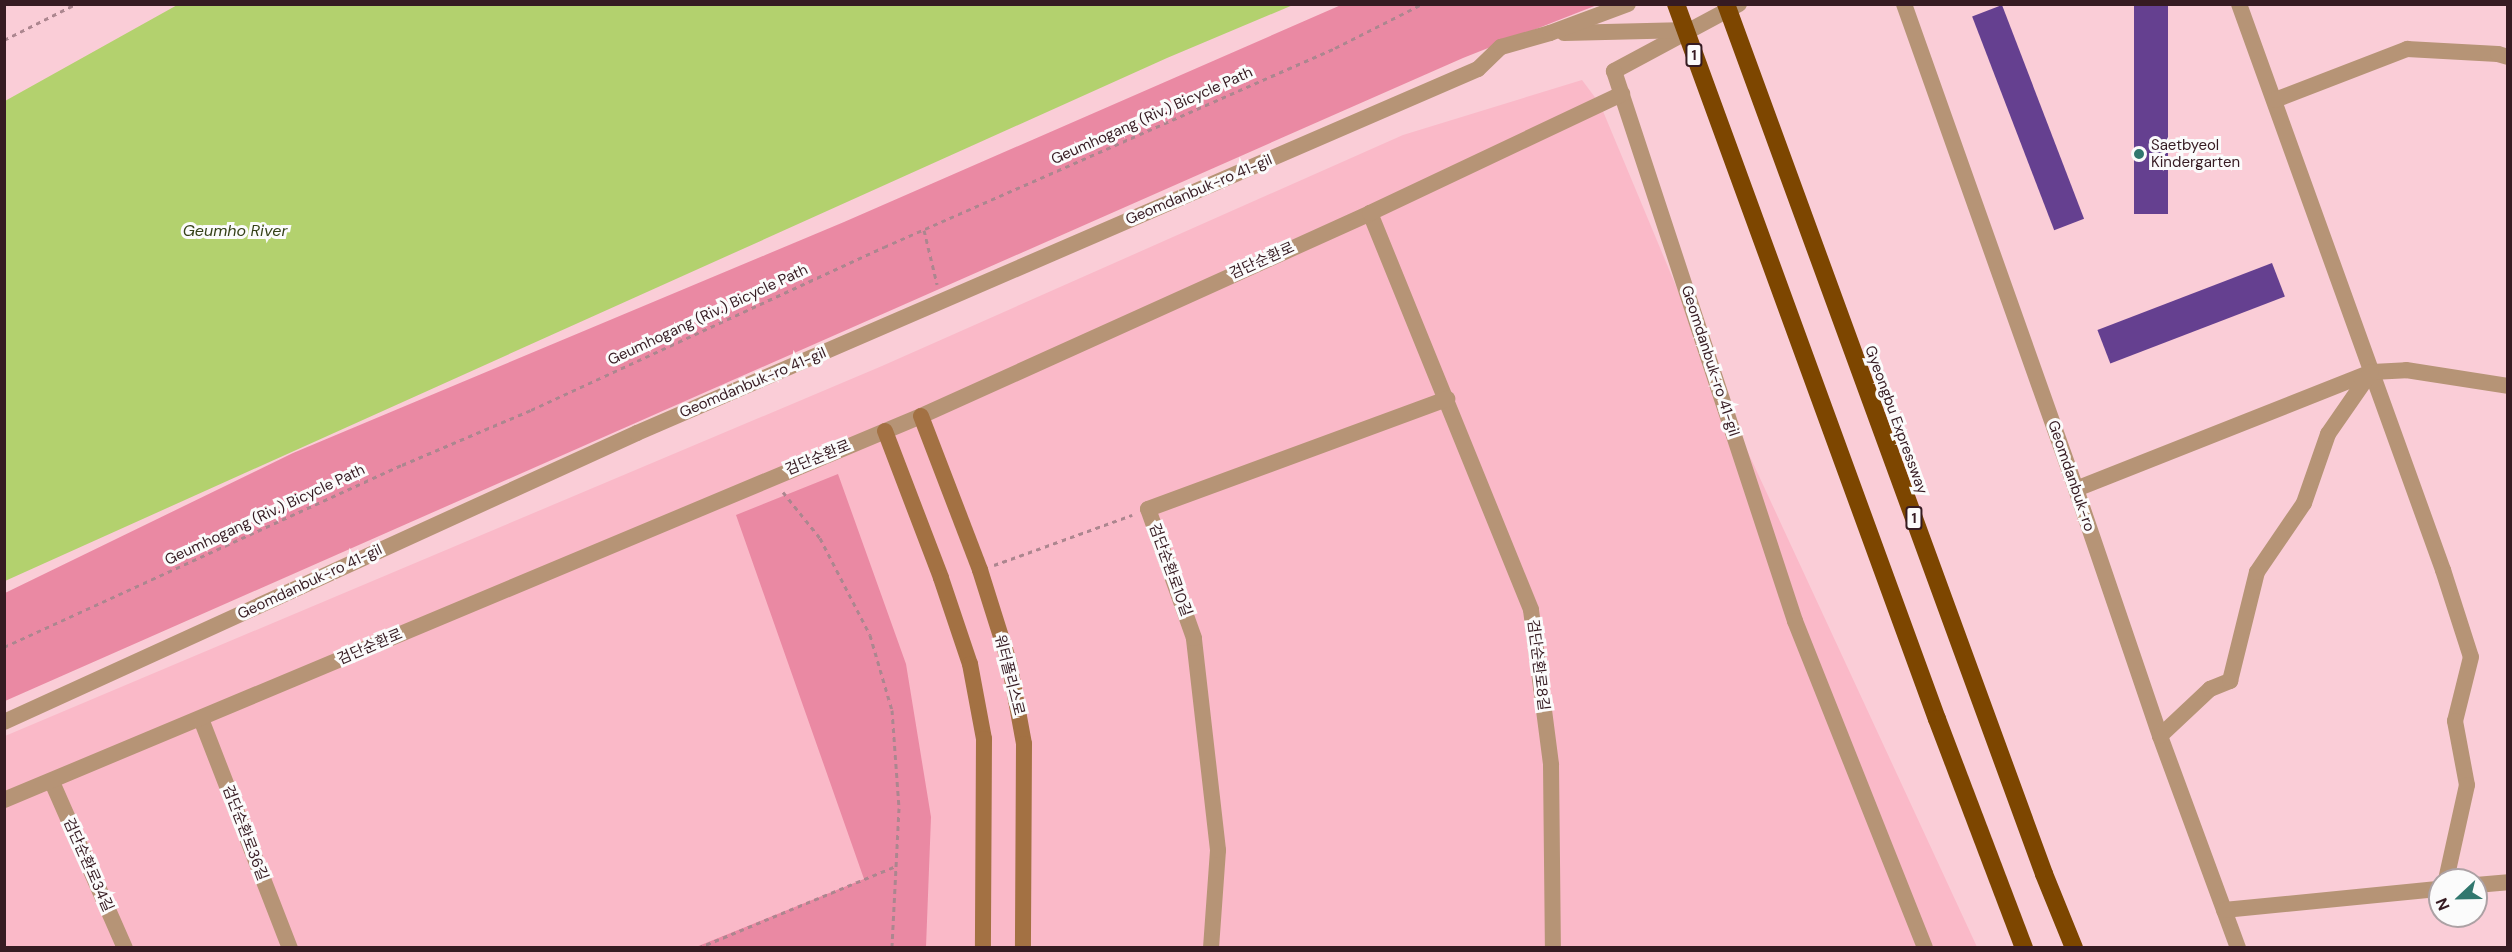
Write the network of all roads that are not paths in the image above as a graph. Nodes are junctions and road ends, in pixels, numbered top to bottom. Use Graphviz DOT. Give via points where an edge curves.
graph roads {
  1 [pos="1628,4"];
  2 [pos="1676,4"];
  3 [pos="1726,4"];
  4 [pos="1739,4"];
  5 [pos="1904,4"];
  6 [pos="2239,4"];
  7 [pos="1692,30"];
  8 [pos="1550,33"];
  9 [pos="2508,57"];
  10 [pos="1622,94"];
  11 [pos="2275,100"];
  12 [pos="1370,213"];
  13 [pos="2372,372"];
  14 [pos="2508,386"];
  15 [pos="1447,399"];
  16 [pos="921,416"];
  17 [pos="885,431"];
  18 [pos="2076,489"];
  19 [pos="201,718"];
  20 [pos="4,722"];
  21 [pos="2160,736"];
  22 [pos="52,782"];
  23 [pos="4,800"];
  24 [pos="2449,868"];
  25 [pos="2508,882"];
  26 [pos="2488,884"];
  27 [pos="2428,890"];
  28 [pos="2224,910"];
  29 [pos="1925,947"];
  30 [pos="125,948"];
  31 [pos="290,948"];
  32 [pos="983,948"];
  33 [pos="1023,948"];
  34 [pos="1211,948"];
  35 [pos="1553,948"];
  36 [pos="2024,948"];
  37 [pos="2074,948"];
  38 [pos="2238,948"];
  1 -- 8 [label="street"];
  2 -- 36 [label="highway, 1"];
  3 -- 37 [label="highway, Gyeongbu Expressway / 1"];
  4 -- 7 [label="street, Geomdanbuk-ro 41-gil"];
  5 -- 18 [label="street, Geomdanbuk-ro"];
  6 -- 11 [label="street"];
  7 -- 8 [label="street"];
  7 -- 10 [label="street, Geomdanbuk-ro 41-gil" via="1614,71"];
  8 -- 20 [label="street, Geomdanbuk-ro 41-gil" via="1501,47 1478,69 637,433"];
  9 -- 11 [label="street" via="2407,50"];
  10 -- 12 [label="street, 검단순환로"];
  10 -- 29 [label="street, Geomdanbuk-ro 41-gil" via="1795,621"];
  11 -- 13 [label="street"];
  12 -- 15 [label="street, 검단순환로8길"];
  12 -- 16 [label="street, 검단순환로"];
  13 -- 14 [label="street" via="2406,370"];
  13 -- 18 [label="street"];
  13 -- 21 [label="street" via="2328,434 2304,503 2257,572 2230,681 2210,689"];
  13 -- 24 [label="street" via="2471,657 2455,721 2467,785"];
  15 -- 34 [label="street, 검단순환로10길" via="1148,509 1194,638 1218,850"];
  15 -- 35 [label="street, 검단순환로8길" via="1531,610 1551,765"];
  16 -- 17 [label="street, 검단순환로"];
  16 -- 33 [label="main road, 워터폴리스로" via="980,570 1009,662 1024,744"];
  17 -- 19 [label="street, 검단순환로"];
  17 -- 32 [label="main road" via="970,664 984,739"];
  18 -- 21 [label="street, Geomdanbuk-ro"];
  19 -- 22 [label="street, 검단순환로"];
  19 -- 31 [label="street, 검단순환로36길"];
  21 -- 28 [label="street, Geomdanbuk-ro"];
  22 -- 23 [label="street, 검단순환로"];
  22 -- 30 [label="street, 검단순환로34길"];
  25 -- 26 [label="street"];
  27 -- 28 [label="street"];
  28 -- 38 [label="street, Geomdanbuk-ro"];
}
